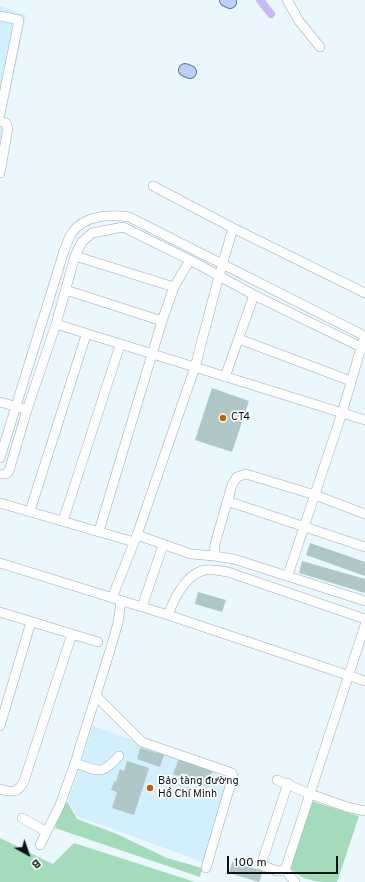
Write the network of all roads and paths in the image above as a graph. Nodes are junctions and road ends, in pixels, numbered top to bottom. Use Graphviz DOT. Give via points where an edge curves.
graph roads {
  1 [pos="287,0"];
  2 [pos="0,16"];
  3 [pos="320,47"];
  4 [pos="0,114"];
  5 [pos="0,121"];
  6 [pos="0,173"];
  7 [pos="153,186"];
  8 [pos="80,224"];
  9 [pos="233,228"];
  10 [pos="89,235"];
  11 [pos="75,256"];
  12 [pos="190,260"];
  13 [pos="222,264"];
  14 [pos="219,276"];
  15 [pos="174,287"];
  16 [pos="66,290"];
  17 [pos="365,293"];
  18 [pos="254,295"];
  19 [pos="162,321"];
  20 [pos="56,324"];
  21 [pos="86,335"];
  22 [pos="365,335"];
  23 [pos="239,339"];
  24 [pos="120,345"];
  25 [pos="363,348"];
  26 [pos="152,355"];
  27 [pos="195,367"];
  28 [pos="225,377"];
  29 [pos="351,381"];
  30 [pos="0,402"];
  31 [pos="16,406"];
  32 [pos="27,410"];
  33 [pos="342,413"];
  34 [pos="365,420"];
  35 [pos="0,458"];
  36 [pos="0,474"];
  37 [pos="315,495"];
  38 [pos="227,501"];
  39 [pos="0,503"];
  40 [pos="30,512"];
  41 [pos="365,514"];
  42 [pos="63,521"];
  43 [pos="304,527"];
  44 [pos="99,531"];
  45 [pos="135,538"];
  46 [pos="163,545"];
  47 [pos="365,547"];
  48 [pos="214,556"];
  49 [pos="0,563"];
  50 [pos="288,575"];
  51 [pos="112,598"];
  52 [pos="121,601"];
  53 [pos="365,601"];
  54 [pos="142,607"];
  55 [pos="0,612"];
  56 [pos="168,615"];
  57 [pos="365,618"];
  58 [pos="31,622"];
  59 [pos="365,626"];
  60 [pos="72,634"];
  61 [pos="98,642"];
  62 [pos="350,676"];
  63 [pos="365,681"];
  64 [pos="96,696"];
  65 [pos="0,726"];
  66 [pos="118,756"];
  67 [pos="75,763"];
  68 [pos="277,780"];
  69 [pos="288,783"];
  70 [pos="0,788"];
  71 [pos="310,794"];
  72 [pos="365,811"];
  73 [pos="22,818"];
  74 [pos="47,832"];
  75 [pos="40,845"];
  76 [pos="206,868"];
  77 [pos="285,870"];
  78 [pos="295,882"];
  1 -- 3 [label="street" via="299,21"];
  2 -- 4 [label="street" via="19,20"];
  5 -- 6 [label="street" via="6,123 8,128"];
  7 -- 9 [label="street"];
  8 -- 10 [label="street"];
  8 -- 13 [label="street" via="115,214 129,217"];
  8 -- 31 [label="street" via="72,233 64,251"];
  9 -- 13 [label="street"];
  9 -- 17 [label="street"];
  10 -- 11 [label="street"];
  10 -- 12 [label="street" via="123,227"];
  11 -- 15 [label="street"];
  11 -- 16 [label="street"];
  12 -- 14 [label="street"];
  12 -- 15 [label="street"];
  13 -- 14 [label="street"];
  13 -- 22 [label="street"];
  14 -- 18 [label="street"];
  14 -- 27 [label="street"];
  15 -- 19 [label="street"];
  16 -- 19 [label="street"];
  16 -- 20 [label="street"];
  18 -- 23 [label="street"];
  18 -- 25 [label="street"];
  19 -- 26 [label="street"];
  20 -- 21 [label="street"];
  20 -- 32 [label="street"];
  21 -- 24 [label="street"];
  21 -- 40 [label="street"];
  22 -- 25 [label="street"];
  23 -- 28 [label="street"];
  23 -- 29 [label="street"];
  24 -- 26 [label="street"];
  24 -- 42 [label="street"];
  25 -- 29 [label="street"];
  26 -- 27 [label="street"];
  26 -- 44 [label="street"];
  27 -- 28 [label="street"];
  27 -- 45 [label="street"];
  28 -- 33 [label="street"];
  29 -- 33 [label="street"];
  30 -- 31 [label="street"];
  31 -- 32 [label="street"];
  31 -- 35 [label="street"];
  32 -- 36 [label="street" via="9,471"];
  33 -- 34 [label="street"];
  33 -- 37 [label="street"];
  37 -- 38 [label="street" via="246,474 235,481"];
  37 -- 41 [label="street"];
  37 -- 43 [label="street"];
  38 -- 43 [label="street"];
  38 -- 48 [label="street"];
  39 -- 40 [label="street"];
  40 -- 42 [label="street"];
  42 -- 44 [label="street"];
  43 -- 47 [label="street"];
  43 -- 50 [label="street"];
  44 -- 45 [label="street"];
  45 -- 46 [label="street"];
  45 -- 51 [label="street"];
  46 -- 48 [label="street" via="191,554"];
  46 -- 54 [label="street"];
  48 -- 50 [label="street"];
  49 -- 51 [label="street"];
  50 -- 53 [label="street"];
  51 -- 52 [label="street"];
  52 -- 54 [label="street"];
  52 -- 64 [label="street" via="118,623"];
  54 -- 56 [label="street"];
  55 -- 58 [label="street"];
  56 -- 57 [label="street" via="178,591 190,579 204,570 210,570 228,572"];
  56 -- 62 [label="street"];
  58 -- 60 [label="street"];
  58 -- 65 [label="street"];
  59 -- 62 [label="street"];
  60 -- 61 [label="street"];
  60 -- 70 [label="street" via="24,781 16,792"];
  62 -- 63 [label="street"];
  62 -- 71 [label="street"];
  64 -- 67 [label="street"];
  64 -- 76 [label="street" via="142,742 232,773 234,776"];
  66 -- 67 [label="street" via="108,768 99,771"];
  67 -- 74 [label="street"];
  68 -- 69 [label="street"];
  69 -- 71 [label="street"];
  69 -- 77 [label="street" via="261,865 277,871"];
  71 -- 72 [label="street" via="347,808"];
  71 -- 77 [label="street"];
  73 -- 74 [label="street"];
  74 -- 75 [label="street"];
  77 -- 78 [label="street"];
}
